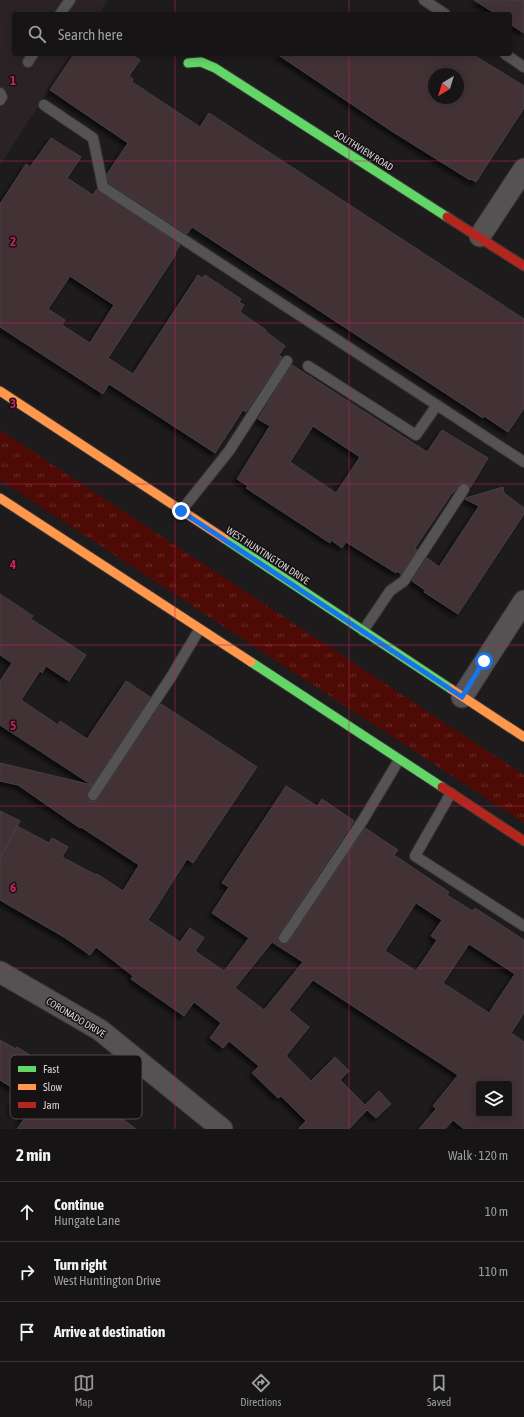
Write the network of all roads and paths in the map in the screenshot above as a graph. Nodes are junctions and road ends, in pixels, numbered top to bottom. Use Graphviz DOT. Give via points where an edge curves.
graph roads {
  1 [pos="70,0"];
  2 [pos="424,0"];
  3 [pos="61,12"];
  4 [pos="442,12"];
  5 [pos="508,56"];
  6 [pos="188,63"];
  7 [pos="524,67"];
  8 [pos="0,93"];
  9 [pos="0,100"];
  10 [pos="44,105"];
  11 [pos="524,169"];
  12 [pos="480,236"];
  13 [pos="524,266"];
  14 [pos="287,361"];
  15 [pos="308,366"];
  16 [pos="0,391"];
  17 [pos="437,405"];
  18 [pos="524,462"];
  19 [pos="464,489"];
  20 [pos="0,498"];
  21 [pos="181,511"];
  22 [pos="524,601"];
  23 [pos="199,630"];
  24 [pos="363,631"];
  25 [pos="462,697"];
  26 [pos="524,737"];
  27 [pos="399,760"];
  28 [pos="451,793"];
  29 [pos="93,795"];
  30 [pos="524,841"];
  31 [pos="524,926"];
  32 [pos="284,938"];
  33 [pos="0,972"];
  34 [pos="131,1055"];
  35 [pos="142,1064"];
  36 [pos="222,1129"];
  1 -- 3 [label="lane"];
  2 -- 4 [label="lane"];
  5 -- 7 [label="lane"];
  6 -- 12 [label="main road, SOUTHVIEW ROAD" via="201,62 215,68"];
  8 -- 9 [label="lane"];
  10 -- 17 [label="lane" via="93,138 103,187"];
  11 -- 12 [label="street"];
  12 -- 13 [label="main road, SOUTHVIEW ROAD"];
  14 -- 21 [label="lane" via="229,451"];
  15 -- 17 [label="lane" via="416,435"];
  16 -- 21 [label="main road, WEST HUNTINGTON DRIVE"];
  17 -- 18 [label="lane"];
  19 -- 24 [label="lane" via="404,581 390,591"];
  20 -- 23 [label="main road"];
  21 -- 24 [label="main road, WEST HUNTINGTON DRIVE"];
  22 -- 25 [label="street"];
  23 -- 27 [label="main road"];
  23 -- 29 [label="lane"];
  24 -- 25 [label="main road, WEST HUNTINGTON DRIVE"];
  25 -- 26 [label="main road, WEST HUNTINGTON DRIVE"];
  27 -- 28 [label="main road"];
  27 -- 32 [label="lane" via="363,820"];
  28 -- 30 [label="main road"];
  28 -- 31 [label="lane" via="414,856"];
  33 -- 34 [label="street, CORONADO DRIVE" via="100,1030"];
  35 -- 36 [label="street, CORONADO DRIVE"];
}
